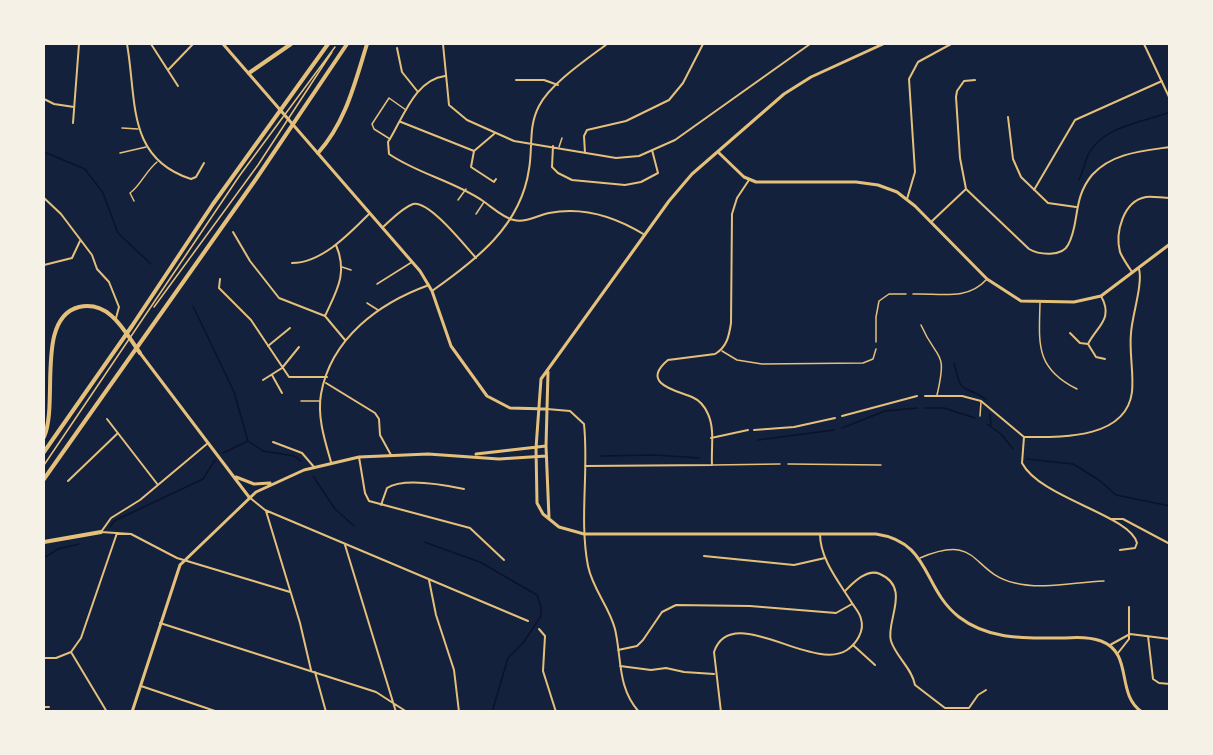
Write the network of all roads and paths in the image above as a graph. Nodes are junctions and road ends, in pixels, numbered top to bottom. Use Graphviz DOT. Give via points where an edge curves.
graph roads {
  1 [pos="79,44"];
  2 [pos="127,44"];
  3 [pos="151,44"];
  4 [pos="184,44"];
  5 [pos="193,44"];
  6 [pos="223,44"];
  7 [pos="291,44"];
  8 [pos="328,44"];
  9 [pos="337,44"];
  10 [pos="347,44"];
  11 [pos="366,44"];
  12 [pos="443,44"];
  13 [pos="606,44"];
  14 [pos="703,44"];
  15 [pos="810,44"];
  16 [pos="883,44"];
  17 [pos="951,44"];
  18 [pos="1144,44"];
  19 [pos="335,47"];
  20 [pos="188,48"];
  21 [pos="397,48"];
  22 [pos="169,69"];
  23 [pos="249,73"];
  24 [pos="446,76"];
  25 [pos="516,80"];
  26 [pos="975,80"];
  27 [pos="1162,81"];
  28 [pos="558,85"];
  29 [pos="178,86"];
  30 [pos="418,92"];
  31 [pos="44,99"];
  32 [pos="1170,99"];
  33 [pos="74,107"];
  34 [pos="406,110"];
  35 [pos="1008,117"];
  36 [pos="401,122"];
  37 [pos="74,123"];
  38 [pos="122,128"];
  39 [pos="139,129"];
  40 [pos="494,134"];
  41 [pos="562,138"];
  42 [pos="390,139"];
  43 [pos="530,144"];
  44 [pos="553,146"];
  45 [pos="146,147"];
  46 [pos="559,147"];
  47 [pos="1170,147"];
  48 [pos="652,150"];
  49 [pos="474,151"];
  50 [pos="718,152"];
  51 [pos="120,153"];
  52 [pos="318,153"];
  53 [pos="585,153"];
  54 [pos="157,162"];
  55 [pos="204,164"];
  56 [pos="496,179"];
  57 [pos="749,180"];
  58 [pos="466,189"];
  59 [pos="966,189"];
  60 [pos="1034,190"];
  61 [pos="44,198"];
  62 [pos="907,198"];
  63 [pos="1170,198"];
  64 [pos="458,200"];
  65 [pos="134,201"];
  66 [pos="485,202"];
  67 [pos="1076,207"];
  68 [pos="370,213"];
  69 [pos="476,214"];
  70 [pos="512,220"];
  71 [pos="931,222"];
  72 [pos="383,227"];
  73 [pos="233,232"];
  74 [pos="645,235"];
  75 [pos="80,241"];
  76 [pos="1170,244"];
  77 [pos="336,245"];
  78 [pos="476,258"];
  79 [pos="412,262"];
  80 [pos="292,263"];
  81 [pos="44,265"];
  82 [pos="342,267"];
  83 [pos="1138,268"];
  84 [pos="351,270"];
  85 [pos="1132,272"];
  86 [pos="220,279"];
  87 [pos="987,279"];
  88 [pos="377,284"];
  89 [pos="429,285"];
  90 [pos="432,291"];
  91 [pos="906,294"];
  92 [pos="914,294"];
  93 [pos="1101,296"];
  94 [pos="1040,302"];
  95 [pos="367,303"];
  96 [pos="151,309"];
  97 [pos="379,311"];
  98 [pos="325,316"];
  99 [pos="116,319"];
  100 [pos="921,325"];
  101 [pos="290,328"];
  102 [pos="1070,333"];
  103 [pos="345,340"];
  104 [pos="876,342"];
  105 [pos="1088,344"];
  106 [pos="268,346"];
  107 [pos="299,347"];
  108 [pos="721,350"];
  109 [pos="876,350"];
  110 [pos="140,353"];
  111 [pos="1105,359"];
  112 [pos="282,368"];
  113 [pos="548,372"];
  114 [pos="272,375"];
  115 [pos="327,378"];
  116 [pos="263,380"];
  117 [pos="325,382"];
  118 [pos="1077,389"];
  119 [pos="282,393"];
  120 [pos="937,395"];
  121 [pos="917,396"];
  122 [pos="925,396"];
  123 [pos="301,401"];
  124 [pos="321,401"];
  125 [pos="981,401"];
  126 [pos="538,410"];
  127 [pos="547,410"];
  128 [pos="842,416"];
  129 [pos="980,416"];
  130 [pos="835,418"];
  131 [pos="107,419"];
  132 [pos="748,430"];
  133 [pos="754,430"];
  134 [pos="118,433"];
  135 [pos="44,437"];
  136 [pos="1024,437"];
  137 [pos="711,438"];
  138 [pos="209,442"];
  139 [pos="273,442"];
  140 [pos="546,446"];
  141 [pos="536,448"];
  142 [pos="44,452"];
  143 [pos="391,455"];
  144 [pos="473,455"];
  145 [pos="546,456"];
  146 [pos="359,457"];
  147 [pos="536,457"];
  148 [pos="331,462"];
  149 [pos="780,464"];
  150 [pos="788,464"];
  151 [pos="44,465"];
  152 [pos="712,465"];
  153 [pos="881,465"];
  154 [pos="585,466"];
  155 [pos="314,467"];
  156 [pos="234,476"];
  157 [pos="44,479"];
  158 [pos="68,481"];
  159 [pos="273,483"];
  160 [pos="158,485"];
  161 [pos="464,489"];
  162 [pos="249,497"];
  163 [pos="381,505"];
  164 [pos="265,510"];
  165 [pos="549,518"];
  166 [pos="1110,519"];
  167 [pos="101,532"];
  168 [pos="117,532"];
  169 [pos="584,534"];
  170 [pos="820,534"];
  171 [pos="44,542"];
  172 [pos="345,544"];
  173 [pos="1170,544"];
  174 [pos="1120,550"];
  175 [pos="704,556"];
  176 [pos="825,558"];
  177 [pos="920,558"];
  178 [pos="184,559"];
  179 [pos="504,560"];
  180 [pos="429,580"];
  181 [pos="1104,581"];
  182 [pos="845,591"];
  183 [pos="290,592"];
  184 [pos="852,604"];
  185 [pos="1129,607"];
  186 [pos="528,621"];
  187 [pos="160,623"];
  188 [pos="539,629"];
  189 [pos="1130,634"];
  190 [pos="1148,636"];
  191 [pos="1170,639"];
  192 [pos="853,645"];
  193 [pos="1110,645"];
  194 [pos="618,650"];
  195 [pos="71,652"];
  196 [pos="1118,653"];
  197 [pos="44,658"];
  198 [pos="875,664"];
  199 [pos="620,666"];
  200 [pos="313,671"];
  201 [pos="715,674"];
  202 [pos="1170,684"];
  203 [pos="140,686"];
  204 [pos="986,690"];
  205 [pos="393,701"];
  206 [pos="44,707"];
  207 [pos="49,707"];
  208 [pos="107,711"];
  209 [pos="132,711"];
  210 [pos="219,711"];
  211 [pos="326,711"];
  212 [pos="396,711"];
  213 [pos="407,711"];
  214 [pos="459,711"];
  215 [pos="556,711"];
  216 [pos="639,711"];
  217 [pos="721,711"];
  218 [pos="1142,711"];
  1 -- 33 [label="street"];
  2 -- 39 [label="street"];
  3 -- 22 [label="street"];
  4 -- 20 [label="street"];
  5 -- 20 [label="street"];
  6 -- 23 [label="street"];
  7 -- 23 [label="main road"];
  8 -- 142 [label="main road"];
  9 -- 19 [label="lane"];
  10 -- 157 [label="main road"];
  11 -- 52 [label="main road" via="345,110"];
  12 -- 24 [label="street"];
  13 -- 28 [label="street"];
  14 -- 53 [label="street" via="683,83 669,100 626,121 587,130"];
  15 -- 48 [label="street" via="675,140"];
  16 -- 50 [label="street" via="797,84"];
  17 -- 62 [label="street" via="918,62 909,79 915,172"];
  18 -- 27 [label="street"];
  19 -- 96 [label="lane" via="240,175"];
  19 -- 96 [label="lane" via="258,165"];
  20 -- 22 [label="street"];
  21 -- 30 [label="street" via="402,72"];
  22 -- 29 [label="street"];
  23 -- 52 [label="street"];
  24 -- 30 [label="street" via="434,78"];
  24 -- 40 [label="street" via="450,107"];
  25 -- 28 [label="street" via="544,80"];
  26 -- 59 [label="street" via="964,81 956,97"];
  27 -- 32 [label="street"];
  27 -- 60 [label="street" via="1075,120"];
  28 -- 43 [label="street" via="539,106"];
  30 -- 34 [label="street"];
  31 -- 33 [label="street" via="54,105"];
  33 -- 37 [label="street"];
  34 -- 36 [label="street"];
  34 -- 42 [label="lane" via="389,98 372,124"];
  35 -- 60 [label="street" via="1013,159"];
  36 -- 42 [label="street"];
  36 -- 49 [label="street"];
  38 -- 39 [label="lane"];
  39 -- 45 [label="street"];
  40 -- 43 [label="street"];
  40 -- 49 [label="street"];
  41 -- 46 [label="lane"];
  42 -- 58 [label="street" via="388,152 396,159"];
  43 -- 44 [label="street"];
  43 -- 70 [label="street" via="527,183"];
  44 -- 46 [label="street"];
  44 -- 48 [label="street" via="552,167 564,177 625,185 658,173"];
  45 -- 51 [label="lane"];
  45 -- 54 [label="street"];
  46 -- 53 [label="street"];
  47 -- 67 [label="street" via="1127,155 1103,165 1085,186"];
  48 -- 53 [label="street" via="624,159"];
  49 -- 56 [label="street" via="473,169 494,182"];
  50 -- 57 [label="street"];
  50 -- 74 [label="street" via="680,187"];
  52 -- 68 [label="street"];
  54 -- 55 [label="street" via="191,179"];
  54 -- 65 [label="lane" via="146,170 130,193"];
  57 -- 62 [label="street" via="867,183"];
  57 -- 108 [label="street" via="732,214 731,323"];
  58 -- 64 [label="lane"];
  58 -- 66 [label="street"];
  59 -- 67 [label="street" via="1029,249 1040,253 1059,253 1067,247"];
  59 -- 71 [label="street"];
  60 -- 67 [label="street" via="1048,203"];
  61 -- 75 [label="street"];
  62 -- 71 [label="street"];
  63 -- 85 [label="street" via="1140,199 1124,214 1120,249"];
  66 -- 69 [label="lane"];
  66 -- 70 [label="street"];
  68 -- 72 [label="street"];
  68 -- 77 [label="street"];
  70 -- 74 [label="street" via="555,212 604,215"];
  70 -- 78 [label="street"];
  71 -- 87 [label="street"];
  72 -- 78 [label="street" via="411,205 423,205"];
  72 -- 79 [label="street"];
  73 -- 98 [label="street" via="279,298"];
  74 -- 113 [label="street"];
  75 -- 81 [label="street" via="72,258"];
  75 -- 99 [label="street" via="115,291 119,307"];
  76 -- 83 [label="street"];
  77 -- 80 [label="street"];
  77 -- 82 [label="street"];
  78 -- 90 [label="street"];
  79 -- 88 [label="lane"];
  79 -- 89 [label="street"];
  82 -- 84 [label="lane"];
  82 -- 98 [label="street"];
  83 -- 85 [label="street"];
  83 -- 136 [label="street" via="1127,408 1100,430"];
  85 -- 93 [label="street"];
  86 -- 106 [label="street" via="223,292 251,320"];
  87 -- 92 [label="lane" via="975,290 959,295"];
  87 -- 94 [label="street" via="1016,299"];
  89 -- 90 [label="street"];
  89 -- 97 [label="street"];
  90 -- 126 [label="street" via="451,346 488,396 510,408"];
  91 -- 104 [label="lane" via="889,294 879,301"];
  93 -- 94 [label="street" via="1074,302"];
  93 -- 105 [label="street" via="1105,303 1104,323"];
  94 -- 118 [label="lane" via="1042,359 1058,377"];
  95 -- 97 [label="lane"];
  96 -- 151 [label="lane"];
  97 -- 103 [label="street"];
  98 -- 103 [label="street"];
  99 -- 110 [label="main road"];
  99 -- 135 [label="main road" via="106,310 90,306 72,310 59,322 52,338 51,400"];
  100 -- 120 [label="lane" via="941,357"];
  101 -- 106 [label="street"];
  102 -- 105 [label="street" via="1080,343"];
  103 -- 115 [label="street"];
  105 -- 111 [label="street" via="1096,357"];
  106 -- 112 [label="street"];
  107 -- 112 [label="street"];
  108 -- 109 [label="lane" via="737,360 762,364 863,363 873,359"];
  108 -- 137 [label="street" via="709,356 668,360 659,374 668,390 691,397 704,407 711,423"];
  110 -- 138 [label="street"];
  112 -- 114 [label="street"];
  112 -- 115 [label="street" via="292,378"];
  113 -- 126 [label="street" via="541,379"];
  113 -- 127 [label="street"];
  114 -- 116 [label="street"];
  114 -- 119 [label="street"];
  115 -- 117 [label="street"];
  117 -- 124 [label="street"];
  117 -- 143 [label="street" via="375,413 380,435"];
  120 -- 122 [label="street"];
  120 -- 125 [label="street"];
  121 -- 128 [label="street"];
  123 -- 124 [label="lane"];
  124 -- 148 [label="street" via="322,428"];
  125 -- 129 [label="lane"];
  125 -- 136 [label="street"];
  126 -- 127 [label="street"];
  126 -- 141 [label="street"];
  127 -- 140 [label="street"];
  127 -- 154 [label="street" via="570,411 580,418 585,432"];
  130 -- 133 [label="street"];
  131 -- 134 [label="street"];
  132 -- 137 [label="street"];
  134 -- 158 [label="street"];
  134 -- 160 [label="street"];
  136 -- 166 [label="street" via="1022,463 1031,475 1073,502"];
  137 -- 152 [label="street"];
  138 -- 156 [label="street"];
  138 -- 160 [label="street"];
  139 -- 155 [label="street" via="297,450"];
  140 -- 141 [label="street"];
  140 -- 145 [label="street"];
  141 -- 144 [label="street"];
  141 -- 147 [label="street"];
  143 -- 144 [label="street"];
  143 -- 146 [label="street"];
  144 -- 147 [label="street" via="499,459"];
  145 -- 147 [label="street"];
  145 -- 165 [label="street"];
  146 -- 148 [label="street"];
  146 -- 163 [label="street" via="364,493 369,501"];
  147 -- 165 [label="street" via="537,503"];
  148 -- 155 [label="street"];
  149 -- 152 [label="lane"];
  150 -- 153 [label="lane"];
  152 -- 154 [label="street"];
  154 -- 169 [label="street"];
  155 -- 159 [label="street"];
  156 -- 159 [label="street" via="254,484"];
  156 -- 162 [label="street"];
  159 -- 162 [label="street"];
  160 -- 167 [label="street" via="111,518"];
  161 -- 163 [label="street" via="437,483 395,484 387,488"];
  162 -- 164 [label="street"];
  162 -- 178 [label="street"];
  163 -- 179 [label="street" via="470,528"];
  164 -- 172 [label="street"];
  164 -- 183 [label="street"];
  165 -- 169 [label="street" via="565,530"];
  166 -- 173 [label="street" via="1123,519"];
  166 -- 174 [label="street" via="1128,529 1136,539 1135,548"];
  167 -- 168 [label="street"];
  167 -- 171 [label="main road"];
  168 -- 178 [label="street" via="137,536"];
  168 -- 195 [label="street" via="81,638"];
  169 -- 170 [label="street"];
  169 -- 194 [label="street" via="594,589 612,621"];
  170 -- 176 [label="street"];
  170 -- 177 [label="street" via="892,537 909,545"];
  172 -- 180 [label="street"];
  172 -- 205 [label="street"];
  175 -- 176 [label="street" via="794,566"];
  176 -- 182 [label="street"];
  177 -- 181 [label="lane" via="941,550 962,549 1004,579 1018,584"];
  177 -- 193 [label="street" via="946,605 981,630 1014,638 1092,638"];
  178 -- 183 [label="street"];
  178 -- 187 [label="street"];
  180 -- 186 [label="street"];
  180 -- 214 [label="street" via="454,670"];
  182 -- 184 [label="street"];
  182 -- 204 [label="street" via="864,575 883,575 896,597 891,641 914,677 915,686 943,706 969,708"];
  183 -- 200 [label="street"];
  184 -- 192 [label="street" via="862,622"];
  184 -- 194 [label="street" via="836,613 676,605 662,612 637,646"];
  185 -- 189 [label="street"];
  187 -- 200 [label="street"];
  187 -- 203 [label="street"];
  188 -- 215 [label="street" via="545,636 543,671"];
  189 -- 190 [label="street"];
  189 -- 193 [label="street"];
  189 -- 196 [label="street"];
  190 -- 191 [label="street"];
  190 -- 202 [label="street" via="1153,679"];
  192 -- 198 [label="street"];
  192 -- 201 [label="street" via="834,656 822,656 753,634 735,633 722,638 714,648"];
  193 -- 196 [label="street"];
  194 -- 199 [label="street"];
  195 -- 197 [label="street"];
  195 -- 208 [label="street"];
  196 -- 218 [label="street" via="1128,697"];
  199 -- 201 [label="street"];
  199 -- 216 [label="street" via="626,693"];
  200 -- 205 [label="street"];
  200 -- 211 [label="street"];
  201 -- 217 [label="street"];
  203 -- 209 [label="street"];
  203 -- 210 [label="street"];
  205 -- 212 [label="street"];
  205 -- 213 [label="street"];
  206 -- 207 [label="street"];
}
